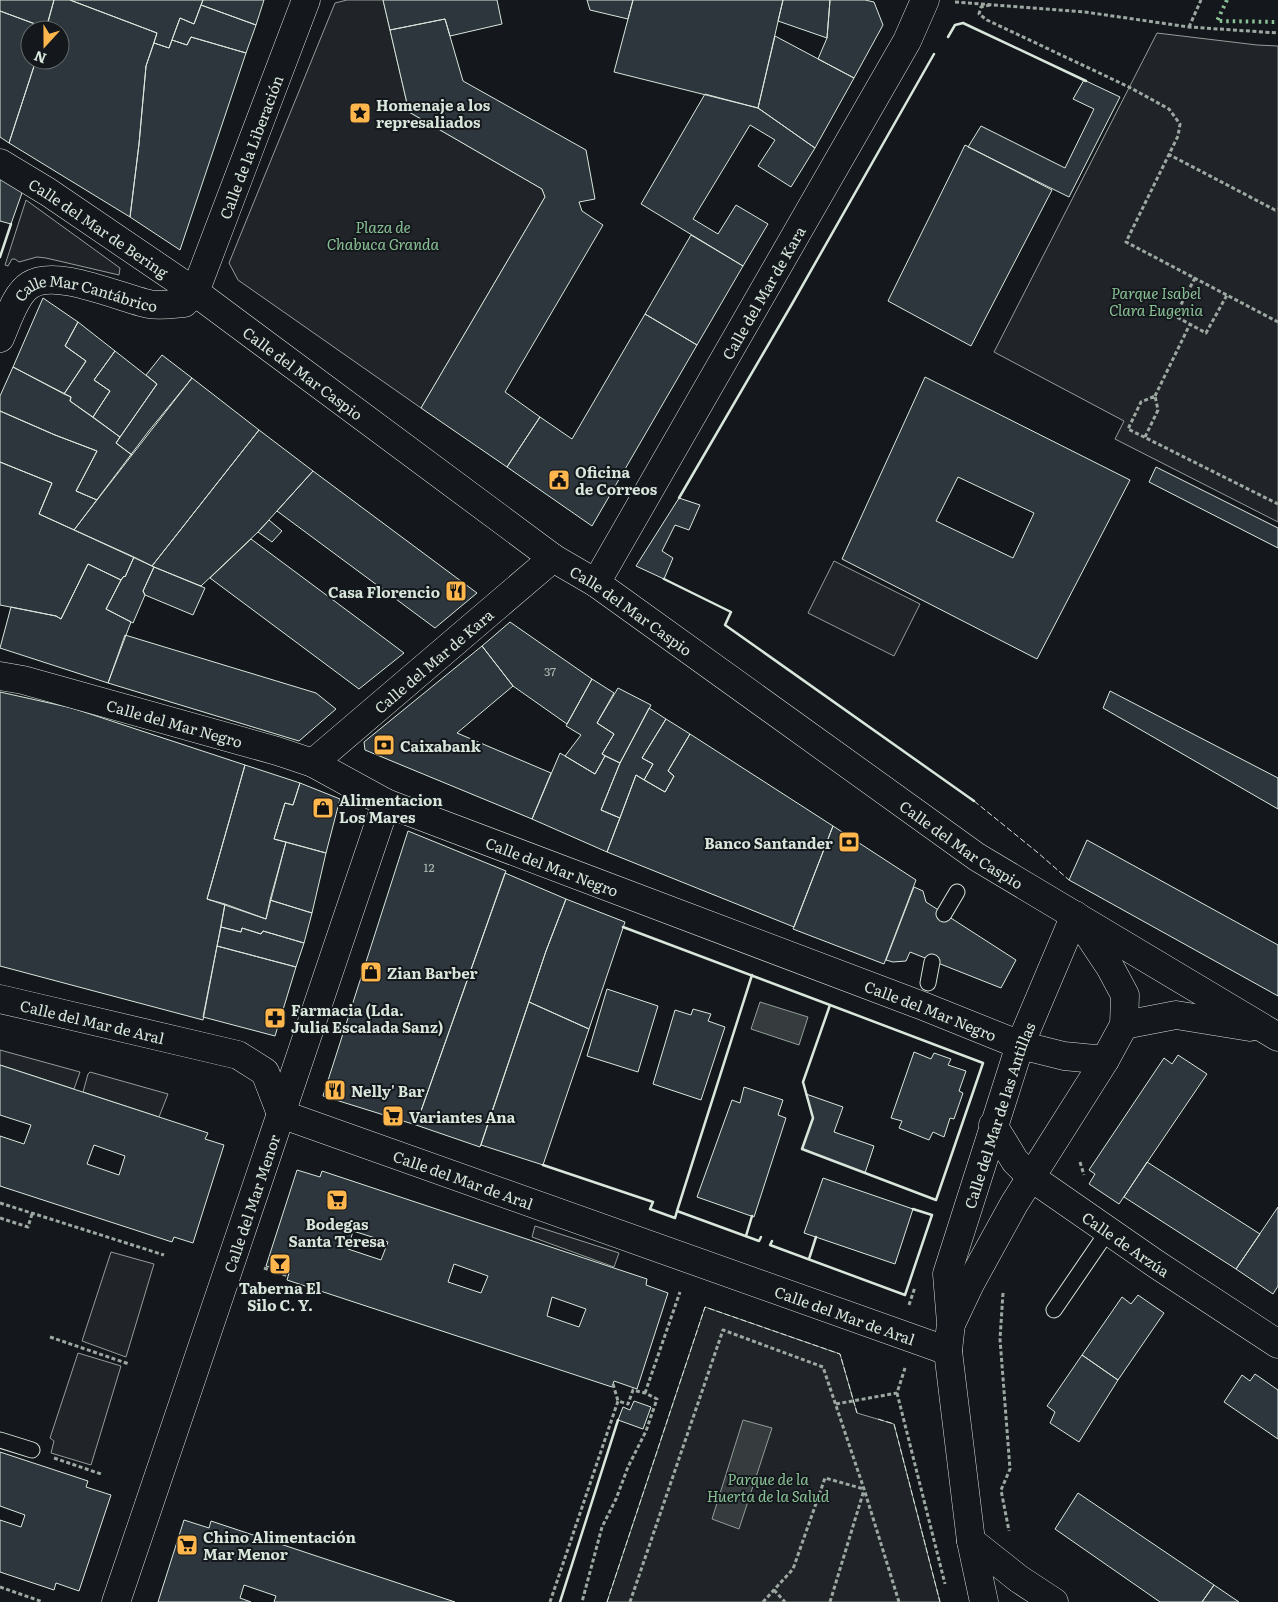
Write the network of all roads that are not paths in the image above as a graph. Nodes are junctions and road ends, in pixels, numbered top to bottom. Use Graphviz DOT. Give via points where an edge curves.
graph roads {
  1 [pos="306,0"];
  2 [pos="936,0"];
  3 [pos="0,163"];
  4 [pos="195,292"];
  5 [pos="0,338"];
  6 [pos="553,558"];
  7 [pos="596,583"];
  8 [pos="0,676"];
  9 [pos="313,763"];
  10 [pos="386,803"];
  11 [pos="957,892"];
  12 [pos="944,914"];
  13 [pos="1075,915"];
  14 [pos="932,962"];
  15 [pos="928,982"];
  16 [pos="0,999"];
  17 [pos="1124,1025"];
  18 [pos="1271,1033"];
  19 [pos="1020,1044"];
  20 [pos="1105,1060"];
  21 [pos="281,1114"];
  22 [pos="994,1125"];
  23 [pos="1032,1178"];
  24 [pos="1108,1230"];
  25 [pos="1054,1310"];
  26 [pos="951,1323"];
  27 [pos="1278,1344"];
  28 [pos="948,1351"];
  29 [pos="0,1440"];
  30 [pos="32,1450"];
  31 [pos="971,1541"];
  32 [pos="116,1602"];
  33 [pos="984,1602"];
  34 [pos="1054,1602"];
  1 -- 4 [label="street, Calle de la Liberación"];
  2 -- 7 [label="street, Calle del Mar de Kara" via="907,41"];
  3 -- 4 [label="street, Calle del Mar de Bering"];
  4 -- 5 [label="street, Calle Mar Cantábrico" via="184,303 151,304 64,280 38,281 22,291"];
  4 -- 6 [label="street, Calle del Mar Caspio"];
  6 -- 7 [label="street, Calle del Mar Caspio"];
  6 -- 9 [label="street, Calle del Mar de Kara"];
  7 -- 13 [label="street, Calle del Mar Caspio" via="977,857"];
  8 -- 9 [label="street, Calle del Mar Negro"];
  9 -- 10 [label="street, Calle del Mar Negro"];
  10 -- 19 [label="street, Calle del Mar Negro"];
  10 -- 21 [label="street, Calle del Mar Menor"];
  11 -- 12 [label="lane"];
  13 -- 17 [label="street, Calle del Mar Caspio" via="1125,996"];
  13 -- 18 [label="street, Calle del Mar Caspio"];
  13 -- 19 [label="street, Calle del Mar de las Antillas"];
  14 -- 15 [label="lane"];
  16 -- 21 [label="street, Calle del Mar de Aral" via="238,1055 265,1072"];
  17 -- 18 [label="street, Calle del Mar Caspio" via="1176,1015"];
  17 -- 20 [label="street, Calle del Mar de las Antillas"];
  19 -- 20 [label="street, Calle del Mar Negro" via="1064,1056"];
  19 -- 22 [label="street, Calle del Mar de las Antillas"];
  20 -- 23 [label="street, Calle del Mar de las Antillas"];
  21 -- 28 [label="street, Calle del Mar de Aral"];
  21 -- 32 [label="street, Calle del Mar Menor"];
  22 -- 23 [label="street, Calle de Arzúa" via="1015,1161"];
  22 -- 26 [label="street, Calle del Mar de las Antillas" via="947,1274"];
  23 -- 24 [label="street, Calle de Arzúa"];
  23 -- 26 [label="street, Calle del Mar de las Antillas" via="1014,1204"];
  24 -- 25 [label="lane"];
  24 -- 27 [label="street, Calle de Arzúa"];
  26 -- 28 [label="street, Calle del Mar de las Antillas"];
  28 -- 31 [label="street, Calle del Mar de las Antillas"];
  29 -- 30 [label="lane"];
  31 -- 33 [label="street, Calle del Mar de las Antillas"];
  31 -- 34 [label="street"];
}
